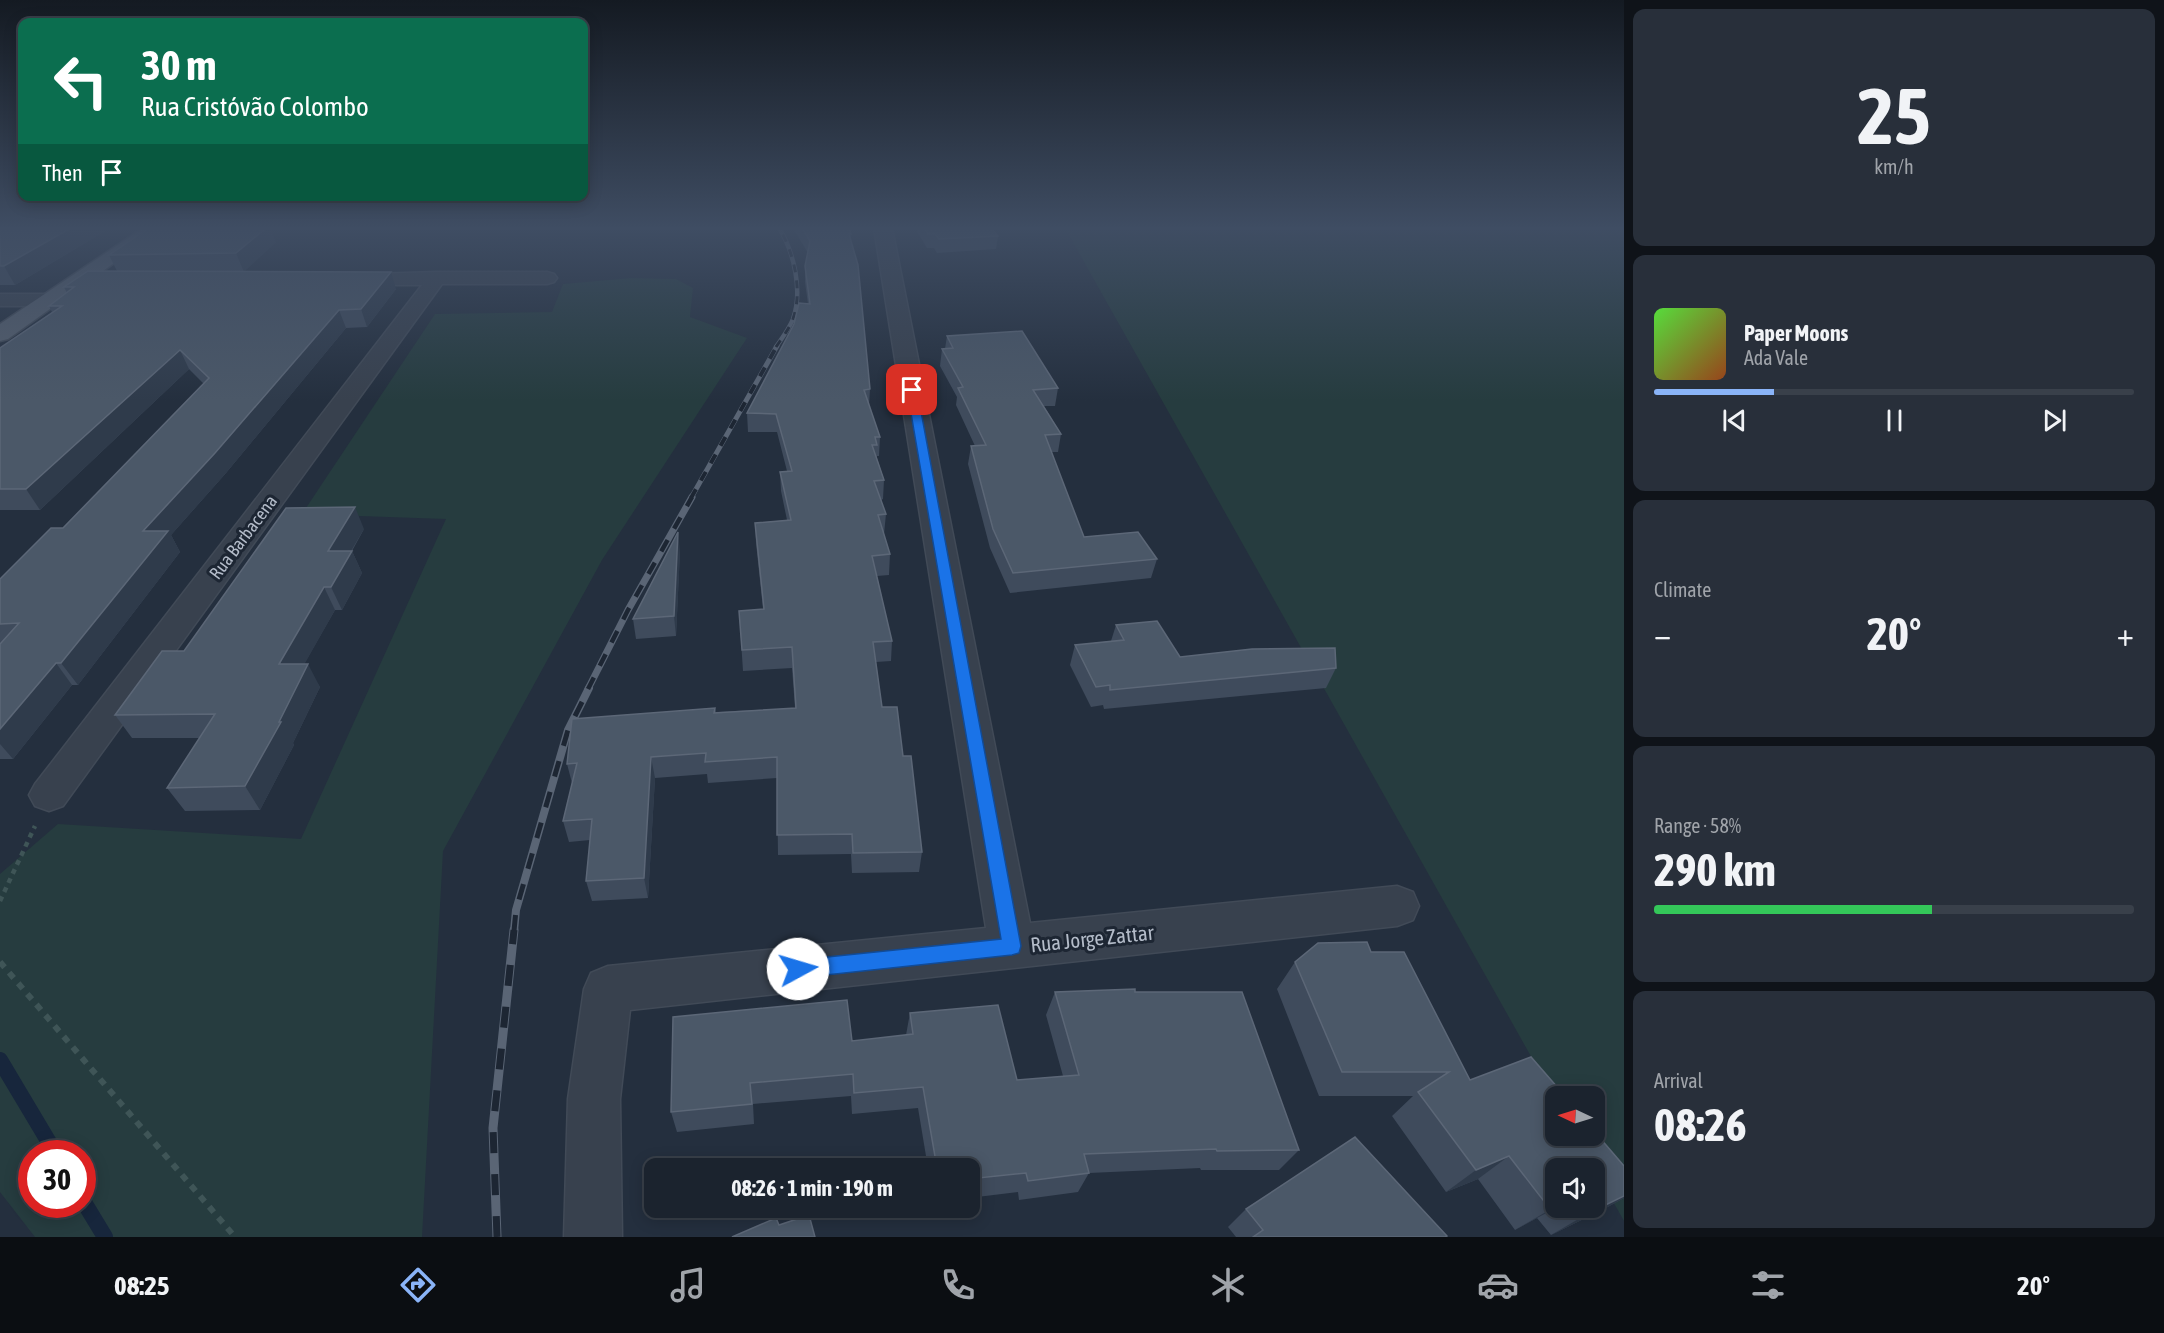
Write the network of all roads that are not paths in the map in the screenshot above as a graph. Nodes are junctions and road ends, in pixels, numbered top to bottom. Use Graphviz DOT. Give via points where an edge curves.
graph roads {
  1 [pos="70,286"];
  2 [pos="431,286"];
  3 [pos="893,286"];
  4 [pos="0,300"];
  5 [pos="49,300"];
  6 [pos="0,334"];
  7 [pos="50,795"];
  8 [pos="1397,906"];
  9 [pos="1012,946"];
  10 [pos="594,1237"];
  1 -- 5 [label="main road"];
  2 -- 7 [label="street, Rua Barbacena"];
  3 -- 9 [label="street"];
  4 -- 5 [label="street"];
  5 -- 6 [label="main road"];
  8 -- 9 [label="street, Rua Jorge Zattar"];
  9 -- 10 [label="street, Rua Jorge Zattar" via="608,988 594,1099"];
}
